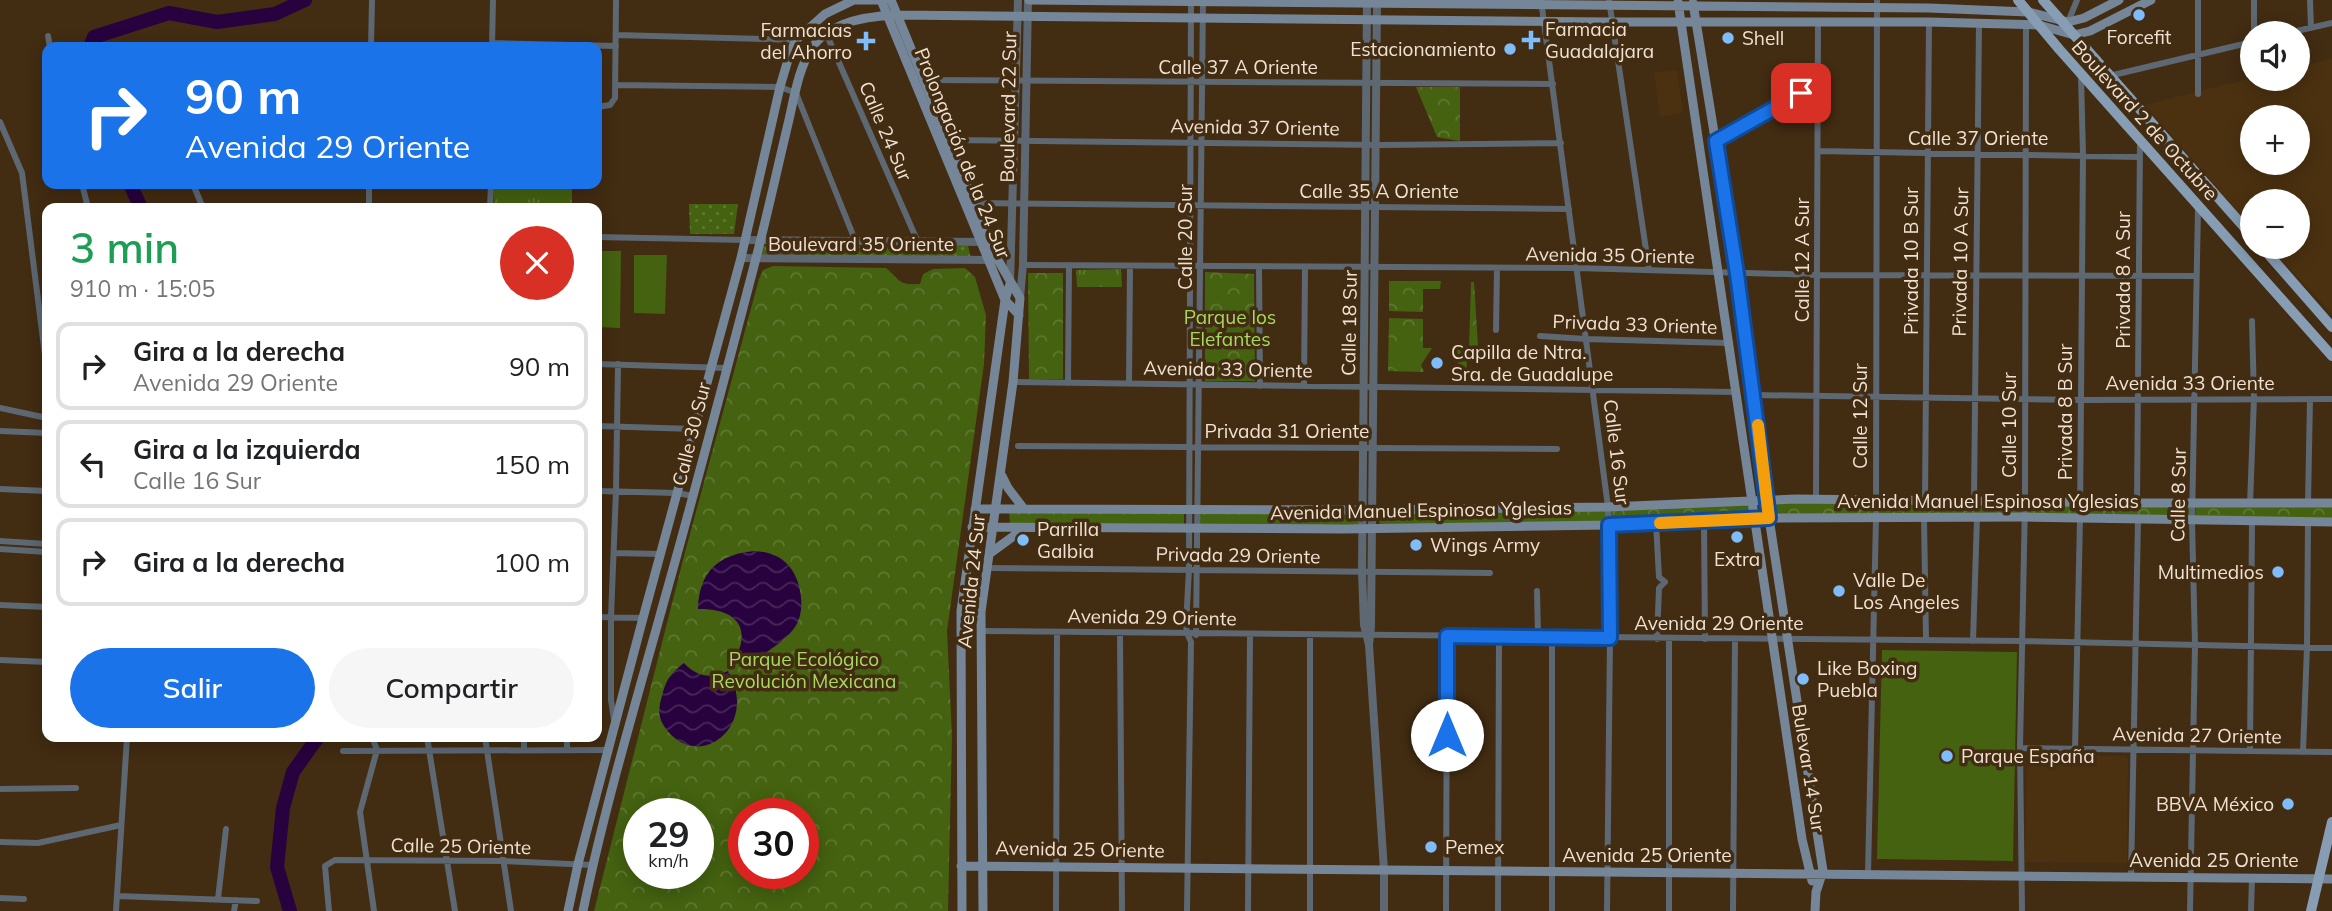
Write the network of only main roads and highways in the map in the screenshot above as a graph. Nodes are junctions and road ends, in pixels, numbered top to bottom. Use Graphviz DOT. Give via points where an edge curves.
graph roads {
  1 [pos="852,0"];
  2 [pos="881,0"];
  3 [pos="888,0"];
  4 [pos="1029,0"];
  5 [pos="2018,0"];
  6 [pos="2043,0"];
  7 [pos="2119,0"];
  8 [pos="2151,0"];
  9 [pos="1191,1"];
  10 [pos="1203,1"];
  11 [pos="1372,1"];
  12 [pos="1542,3"];
  13 [pos="1609,3"];
  14 [pos="1678,3"];
  15 [pos="1693,3"];
  16 [pos="1765,3"];
  17 [pos="1820,4"];
  18 [pos="1877,4"];
  19 [pos="1929,4"];
  20 [pos="2028,12"];
  21 [pos="892,16"];
  22 [pos="1682,22"];
  23 [pos="1696,22"];
  24 [pos="2064,22"];
  25 [pos="2039,25"];
  26 [pos="2074,35"];
  27 [pos="969,203"];
  28 [pos="2240,223"];
  29 [pos="985,242"];
  30 [pos="2272,259"];
  31 [pos="1010,284"];
  32 [pos="1020,298"];
  33 [pos="1005,300"];
  34 [pos="1019,315"];
  35 [pos="2332,327"];
  36 [pos="2332,356"];
  37 [pos="1756,410"];
  38 [pos="1740,412"];
  39 [pos="1001,474"];
  40 [pos="1766,500"];
  41 [pos="1751,501"];
  42 [pos="2332,503"];
  43 [pos="975,509"];
  44 [pos="1024,509"];
  45 [pos="995,510"];
  46 [pos="1769,518"];
  47 [pos="1754,519"];
  48 [pos="2332,522"];
  49 [pos="972,527"];
  50 [pos="992,528"];
  51 [pos="1024,529"];
  52 [pos="989,554"];
  53 [pos="2332,821"];
  54 [pos="961,866"];
  55 [pos="983,866"];
  56 [pos="1811,875"];
  57 [pos="1822,875"];
  58 [pos="2317,879"];
  59 [pos="2332,879"];
  60 [pos="1816,892"];
  61 [pos="568,911"];
  62 [pos="583,911"];
  63 [pos="962,911"];
  64 [pos="984,911"];
  65 [pos="1815,911"];
  66 [pos="2311,911"];
  1 -- 2 [label="main road, Calle 30 Sur"];
  1 -- 61 [label="main road, Calle 30 Sur" via="825,14 796,40 780,87 741,258"];
  2 -- 3 [label="main road, Calle 30 Sur"];
  2 -- 21 [label="main road, Prolongación de la 24 Sur"];
  3 -- 21 [label="main road, Prolongación de la 24 Sur"];
  4 -- 9 [label="main road"];
  5 -- 20 [label="main road, Boulevard 2 de Octubre"];
  6 -- 24 [label="main road, Boulevard 2 de Octubre"];
  7 -- 24 [label="main road" via="2084,18"];
  8 -- 26 [label="main road"];
  9 -- 10 [label="main road"];
  10 -- 11 [label="main road"];
  11 -- 12 [label="main road"];
  12 -- 13 [label="main road"];
  13 -- 14 [label="main road"];
  14 -- 15 [label="main road"];
  14 -- 22 [label="main road, Bulevar 14 Sur"];
  15 -- 16 [label="main road"];
  15 -- 23 [label="main road, Bulevar 14 Sur"];
  16 -- 17 [label="main road"];
  17 -- 18 [label="main road"];
  18 -- 19 [label="main road"];
  19 -- 20 [label="main road"];
  20 -- 24 [label="main road"];
  20 -- 25 [label="main road, Boulevard 2 de Octubre"];
  21 -- 22 [label="main road"];
  21 -- 27 [label="main road, Prolongación de la 24 Sur"];
  21 -- 27 [label="main road, Prolongación de la 24 Sur" via="948,140"];
  21 -- 62 [label="main road, Calle 30 Sur" via="857,20 826,33 811,49"];
  22 -- 23 [label="main road"];
  22 -- 38 [label="main road, Bulevar 14 Sur"];
  23 -- 25 [label="main road"];
  23 -- 37 [label="main road, Bulevar 14 Sur"];
  24 -- 26 [label="main road, Boulevard 2 de Octubre"];
  25 -- 26 [label="main road"];
  25 -- 36 [label="main road, Boulevard 2 de Octubre"];
  26 -- 28 [label="main road, Boulevard 2 de Octubre"];
  27 -- 29 [label="main road, Prolongación de la 24 Sur"];
  29 -- 31 [label="main road, Prolongación de la 24 Sur"];
  29 -- 33 [label="main road, Prolongación de la 24 Sur"];
  30 -- 35 [label="main road"];
  31 -- 32 [label="main road, Prolongación de la 24 Sur"];
  31 -- 33 [label="main road, Boulevard 22 Sur"];
  32 -- 34 [label="main road, Avenida 24 Sur"];
  33 -- 34 [label="main road, Prolongación de la 24 Sur"];
  33 -- 43 [label="main road, Avenida 24 Sur"];
  34 -- 39 [label="main road, Avenida 24 Sur"];
  37 -- 38 [label="main road"];
  37 -- 40 [label="main road, Bulevar 14 Sur"];
  38 -- 41 [label="main road, Bulevar 14 Sur"];
  39 -- 44 [label="main road"];
  39 -- 45 [label="main road, Avenida 24 Sur"];
  40 -- 41 [label="main road, Avenida Manuel Espinosa Yglesias"];
  40 -- 42 [label="main road, Avenida Manuel Espinosa Yglesias"];
  40 -- 46 [label="main road, Bulevar 14 Sur"];
  41 -- 44 [label="main road, Avenida Manuel Espinosa Yglesias" via="1368,510"];
  41 -- 47 [label="main road, Bulevar 14 Sur"];
  43 -- 45 [label="main road, Avenida Manuel Espinosa Yglesias"];
  43 -- 49 [label="main road, Avenida 24 Sur"];
  44 -- 45 [label="main road, Avenida Manuel Espinosa Yglesias"];
  45 -- 50 [label="main road, Avenida 24 Sur"];
  46 -- 47 [label="main road, Avenida Manuel Espinosa Yglesias"];
  46 -- 48 [label="main road, Avenida Manuel Espinosa Yglesias"];
  46 -- 57 [label="main road, Bulevar 14 Sur"];
  47 -- 51 [label="main road, Avenida Manuel Espinosa Yglesias" via="1609,525"];
  47 -- 56 [label="main road, Bulevar 14 Sur"];
  49 -- 50 [label="main road, Avenida Manuel Espinosa Yglesias"];
  49 -- 54 [label="main road, Avenida 24 Sur" via="960,629"];
  50 -- 51 [label="main road, Avenida Manuel Espinosa Yglesias"];
  50 -- 52 [label="main road, Avenida 24 Sur"];
  51 -- 52 [label="main road"];
  52 -- 55 [label="main road, Avenida 24 Sur" via="980,631"];
  53 -- 58 [label="main road"];
  54 -- 55 [label="main road, Avenida 25 Oriente"];
  54 -- 63 [label="main road, Avenida 24 Sur"];
  55 -- 56 [label="main road, Avenida 25 Oriente"];
  55 -- 64 [label="main road, Avenida 24 Sur"];
  56 -- 57 [label="main road, Avenida 25 Oriente"];
  56 -- 60 [label="main road, Bulevar 14 Sur"];
  57 -- 58 [label="main road, Avenida 25 Oriente"];
  57 -- 60 [label="main road"];
  58 -- 59 [label="main road, Avenida 25 Oriente"];
  58 -- 66 [label="main road"];
  60 -- 65 [label="main road"];
}
